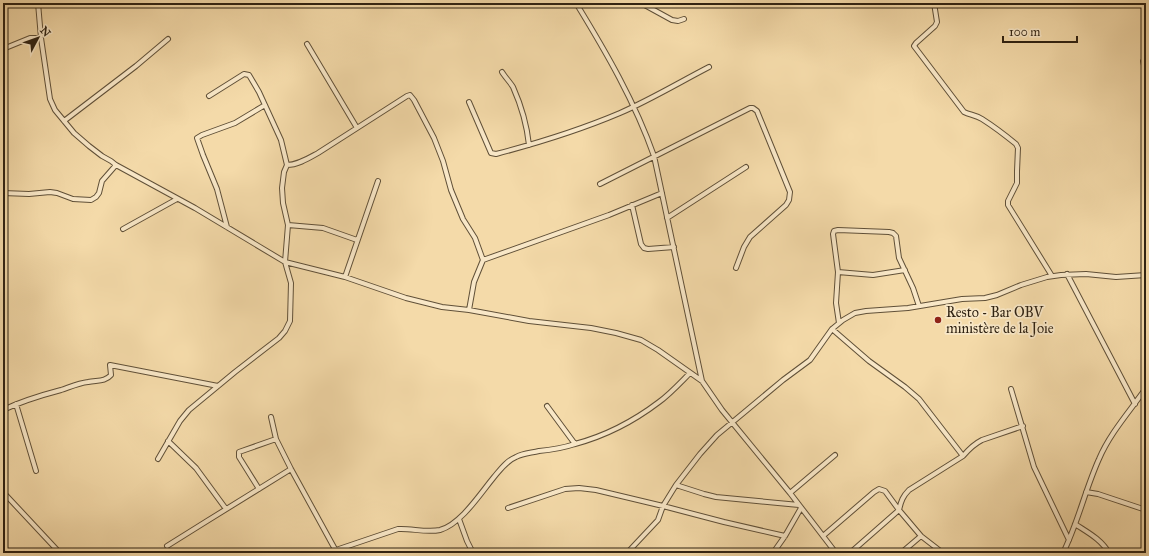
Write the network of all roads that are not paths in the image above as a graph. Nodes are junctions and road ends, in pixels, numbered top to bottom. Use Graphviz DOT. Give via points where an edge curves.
graph roads {
  1 [pos="38,3"];
  2 [pos="576,3"];
  3 [pos="934,3"];
  4 [pos="642,4"];
  5 [pos="684,19"];
  6 [pos="41,38"];
  7 [pos="168,39"];
  8 [pos="307,44"];
  9 [pos="3,49"];
  10 [pos="1146,58"];
  11 [pos="709,67"];
  12 [pos="502,72"];
  13 [pos="1146,74"];
  14 [pos="209,96"];
  15 [pos="469,102"];
  16 [pos="266,105"];
  17 [pos="634,106"];
  18 [pos="64,121"];
  19 [pos="358,128"];
  20 [pos="529,145"];
  21 [pos="654,156"];
  22 [pos="116,165"];
  23 [pos="287,165"];
  24 [pos="746,167"];
  25 [pos="378,181"];
  26 [pos="600,184"];
  27 [pos="662,193"];
  28 [pos="3,194"];
  29 [pos="177,199"];
  30 [pos="632,205"];
  31 [pos="668,218"];
  32 [pos="288,225"];
  33 [pos="227,227"];
  34 [pos="123,229"];
  35 [pos="357,240"];
  36 [pos="674,247"];
  37 [pos="483,260"];
  38 [pos="285,262"];
  39 [pos="736,268"];
  40 [pos="905,270"];
  41 [pos="838,272"];
  42 [pos="1067,274"];
  43 [pos="1146,274"];
  44 [pos="1052,276"];
  45 [pos="345,277"];
  46 [pos="919,306"];
  47 [pos="469,310"];
  48 [pos="839,323"];
  49 [pos="832,329"];
  50 [pos="690,373"];
  51 [pos="702,381"];
  52 [pos="218,386"];
  53 [pos="1146,388"];
  54 [pos="1011,389"];
  55 [pos="16,404"];
  56 [pos="1135,404"];
  57 [pos="547,406"];
  58 [pos="3,410"];
  59 [pos="271,417"];
  60 [pos="732,422"];
  61 [pos="1023,426"];
  62 [pos="276,439"];
  63 [pos="168,441"];
  64 [pos="575,444"];
  65 [pos="835,455"];
  66 [pos="963,456"];
  67 [pos="158,459"];
  68 [pos="291,469"];
  69 [pos="36,470"];
  70 [pos="676,484"];
  71 [pos="259,489"];
  72 [pos="3,492"];
  73 [pos="1086,492"];
  74 [pos="790,493"];
  75 [pos="663,506"];
  76 [pos="800,506"];
  77 [pos="508,508"];
  78 [pos="226,509"];
  79 [pos="899,510"];
  80 [pos="1146,510"];
  81 [pos="460,519"];
  82 [pos="1075,524"];
  83 [pos="785,536"];
  84 [pos="823,536"];
  85 [pos="921,536"];
  86 [pos="1069,540"];
  87 [pos="167,546"];
  88 [pos="335,552"];
  89 [pos="60,553"];
  90 [pos="473,553"];
  91 [pos="627,553"];
  92 [pos="774,553"];
  93 [pos="836,553"];
  94 [pos="850,553"];
  95 [pos="901,553"];
  96 [pos="943,553"];
  97 [pos="1063,553"];
  98 [pos="1109,553"];
  1 -- 6 [label="street"];
  2 -- 17 [label="street" via="602,44"];
  3 -- 44 [label="street" via="937,22 914,46 964,112 982,119 1016,144 1017,183 1008,205"];
  4 -- 5 [label="street" via="672,20"];
  6 -- 9 [label="street" via="30,38"];
  6 -- 18 [label="street" via="50,99"];
  7 -- 18 [label="street"];
  8 -- 19 [label="street"];
  10 -- 13 [label="street"];
  11 -- 17 [label="street"];
  12 -- 20 [label="street" via="512,86 519,103"];
  14 -- 16 [label="street" via="244,74 249,75"];
  15 -- 20 [label="street" via="491,153 496,154"];
  16 -- 23 [label="street" via="281,140"];
  16 -- 33 [label="street" via="235,123 197,138 217,189"];
  17 -- 20 [label="street" via="597,123"];
  17 -- 21 [label="street"];
  18 -- 22 [label="street" via="89,146"];
  19 -- 23 [label="street" via="318,153"];
  19 -- 37 [label="street" via="410,95 434,138 451,190"];
  21 -- 26 [label="street"];
  21 -- 27 [label="street"];
  21 -- 39 [label="street" via="750,108 757,112 790,192 789,200 746,241"];
  22 -- 28 [label="street" via="102,181 99,194 91,200 73,199 50,192"];
  22 -- 29 [label="street"];
  23 -- 32 [label="street" via="282,188"];
  24 -- 31 [label="street"];
  25 -- 35 [label="street"];
  27 -- 30 [label="street"];
  27 -- 31 [label="street"];
  29 -- 33 [label="street"];
  29 -- 34 [label="street"];
  30 -- 36 [label="street" via="644,248"];
  30 -- 37 [label="street"];
  31 -- 36 [label="street"];
  32 -- 35 [label="street" via="323,228"];
  32 -- 38 [label="street"];
  33 -- 38 [label="street"];
  35 -- 45 [label="street"];
  36 -- 51 [label="street"];
  37 -- 47 [label="street" via="474,282"];
  38 -- 45 [label="street"];
  38 -- 52 [label="street" via="291,283 290,321 285,331"];
  40 -- 41 [label="street" via="873,274"];
  40 -- 41 [label="street" via="899,258 896,236 893,233 838,230 833,234"];
  40 -- 46 [label="street"];
  41 -- 48 [label="street" via="836,303"];
  42 -- 43 [label="street" via="1116,277"];
  42 -- 44 [label="street"];
  42 -- 56 [label="street"];
  44 -- 46 [label="street" via="1021,285 997,296"];
  45 -- 47 [label="street" via="406,298 442,307"];
  46 -- 48 [label="street" via="855,313"];
  47 -- 50 [label="street" via="591,328 641,340"];
  48 -- 49 [label="street"];
  49 -- 60 [label="street" via="810,360"];
  49 -- 66 [label="street" via="919,399"];
  50 -- 51 [label="street"];
  50 -- 64 [label="street" via="660,402 638,416 596,438"];
  51 -- 60 [label="street"];
  52 -- 55 [label="street" via="110,365 111,375 108,379 79,384"];
  52 -- 63 [label="street" via="183,416"];
  53 -- 56 [label="street"];
  54 -- 61 [label="street"];
  55 -- 58 [label="street"];
  55 -- 69 [label="street"];
  56 -- 73 [label="street" via="1104,448"];
  57 -- 64 [label="street"];
  59 -- 62 [label="street"];
  60 -- 70 [label="street" via="717,434"];
  60 -- 74 [label="street"];
  61 -- 66 [label="street" via="982,440 969,448"];
  61 -- 86 [label="street" via="1034,467"];
  62 -- 68 [label="street"];
  62 -- 71 [label="street" via="239,452 239,457"];
  63 -- 67 [label="street"];
  63 -- 78 [label="street" via="196,468"];
  64 -- 81 [label="street" via="514,457 503,466"];
  65 -- 74 [label="street"];
  66 -- 79 [label="street" via="909,490 904,495"];
  68 -- 71 [label="street"];
  68 -- 88 [label="street"];
  70 -- 75 [label="street"];
  70 -- 76 [label="street" via="716,497"];
  71 -- 78 [label="street"];
  72 -- 89 [label="street"];
  73 -- 80 [label="street"];
  73 -- 82 [label="street"];
  74 -- 76 [label="street"];
  75 -- 77 [label="street" via="579,488 565,489"];
  75 -- 83 [label="street"];
  75 -- 91 [label="street" via="658,520"];
  76 -- 83 [label="street"];
  76 -- 84 [label="street"];
  78 -- 87 [label="street"];
  79 -- 84 [label="street" via="885,491 879,490"];
  79 -- 85 [label="street"];
  79 -- 94 [label="street"];
  81 -- 88 [label="street" via="440,530 398,529"];
  81 -- 90 [label="street"];
  82 -- 86 [label="street"];
  82 -- 98 [label="street" via="1097,538"];
  83 -- 92 [label="street"];
  84 -- 93 [label="street"];
  85 -- 95 [label="street"];
  85 -- 96 [label="street"];
  86 -- 97 [label="street"];
}
